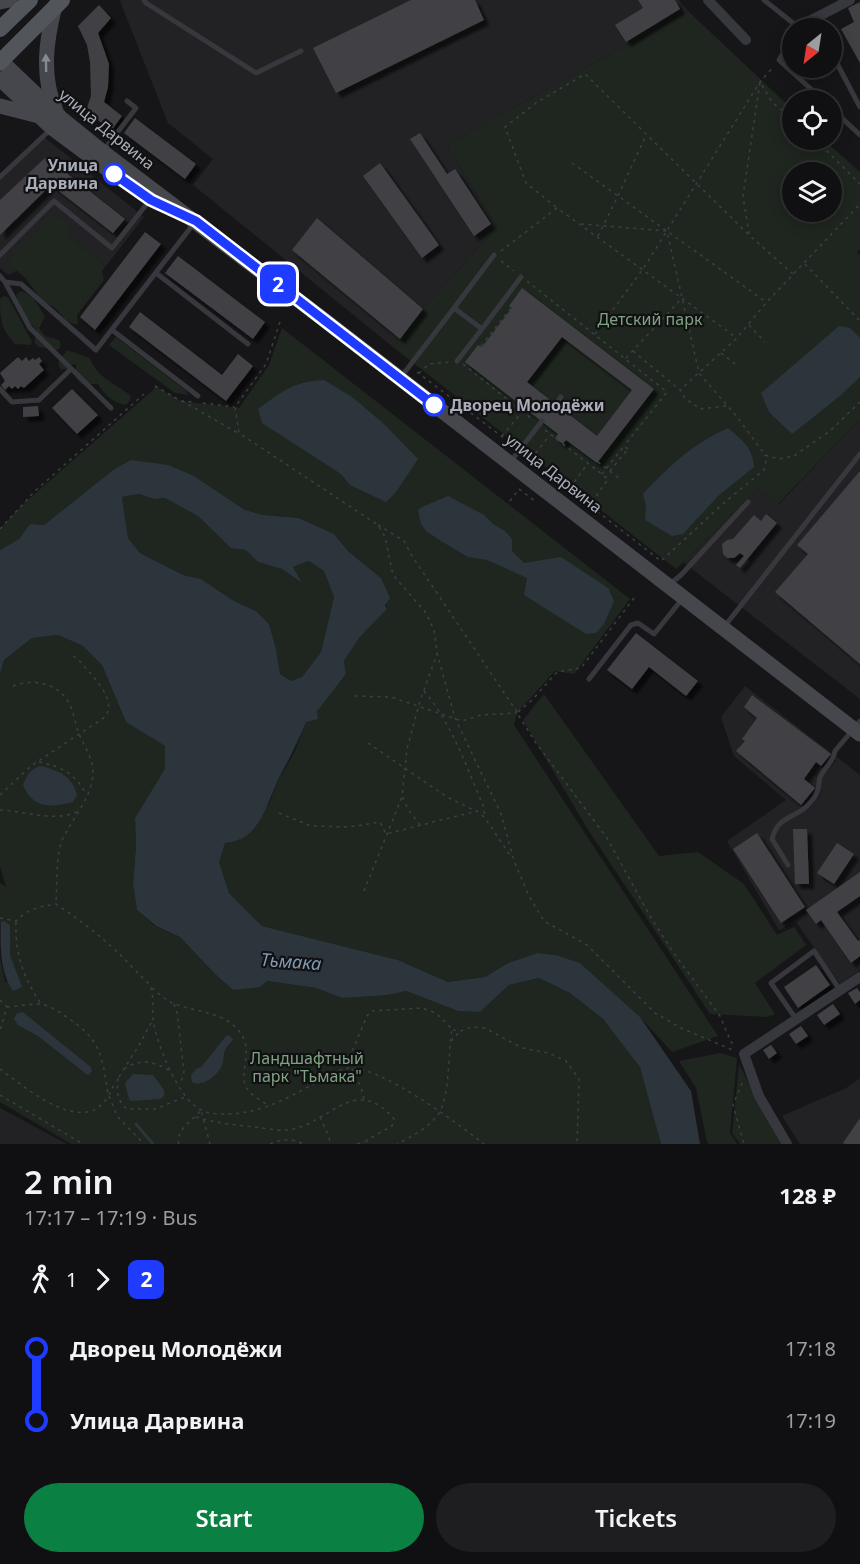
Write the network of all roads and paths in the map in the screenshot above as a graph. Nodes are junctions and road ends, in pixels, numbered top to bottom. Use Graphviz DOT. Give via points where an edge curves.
graph roads {
  1 [pos="10,0"];
  2 [pos="30,0"];
  3 [pos="144,0"];
  4 [pos="708,0"];
  5 [pos="764,0"];
  6 [pos="850,0"];
  7 [pos="0,2"];
  8 [pos="59,3"];
  9 [pos="786,18"];
  10 [pos="824,18"];
  11 [pos="0,29"];
  12 [pos="746,40"];
  13 [pos="301,51"];
  14 [pos="782,55"];
  15 [pos="779,60"];
  16 [pos="0,61"];
  17 [pos="842,73"];
  18 [pos="0,79"];
  19 [pos="760,82"];
  20 [pos="812,90"];
  21 [pos="127,101"];
  22 [pos="0,106"];
  23 [pos="860,107"];
  24 [pos="782,110"];
  25 [pos="842,118"];
  26 [pos="52,122"];
  27 [pos="646,134"];
  28 [pos="860,135"];
  29 [pos="826,150"];
  30 [pos="103,152"];
  31 [pos="572,163"];
  32 [pos="0,177"];
  33 [pos="698,183"];
  34 [pos="860,184"];
  35 [pos="618,196"];
  36 [pos="151,200"];
  37 [pos="860,204"];
  38 [pos="557,208"];
  39 [pos="855,208"];
  40 [pos="860,208"];
  41 [pos="196,221"];
  42 [pos="579,224"];
  43 [pos="603,226"];
  44 [pos="667,231"];
  45 [pos="749,235"];
  46 [pos="597,236"];
  47 [pos="0,255"];
  48 [pos="494,255"];
  49 [pos="805,264"];
  50 [pos="644,268"];
  51 [pos="156,273"];
  52 [pos="793,274"];
  53 [pos="0,276"];
  54 [pos="522,277"];
  55 [pos="5,282"];
  56 [pos="683,298"];
  57 [pos="766,303"];
  58 [pos="509,307"];
  59 [pos="454,308"];
  60 [pos="860,321"];
  61 [pos="280,322"];
  62 [pos="748,324"];
  63 [pos="482,329"];
  64 [pos="112,330"];
  65 [pos="594,334"];
  66 [pos="737,338"];
  67 [pos="765,342"];
  68 [pos="248,344"];
  69 [pos="481,346"];
  70 [pos="633,351"];
  71 [pos="721,353"];
  72 [pos="625,359"];
  73 [pos="457,361"];
  74 [pos="739,368"];
  75 [pos="71,369"];
  76 [pos="405,372"];
  77 [pos="699,373"];
  78 [pos="419,374"];
  79 [pos="0,389"];
  80 [pos="680,390"];
  81 [pos="144,394"];
  82 [pos="198,396"];
  83 [pos="561,397"];
  84 [pos="181,401"];
  85 [pos="860,402"];
  86 [pos="556,404"];
  87 [pos="727,406"];
  88 [pos="111,408"];
  89 [pos="522,412"];
  90 [pos="542,422"];
  91 [pos="238,433"];
  92 [pos="550,434"];
  93 [pos="502,437"];
  94 [pos="624,446"];
  95 [pos="860,454"];
  96 [pos="765,455"];
  97 [pos="515,456"];
  98 [pos="531,459"];
  99 [pos="598,462"];
  100 [pos="588,463"];
  101 [pos="610,471"];
  102 [pos="602,474"];
  103 [pos="620,479"];
  104 [pos="570,489"];
  105 [pos="510,501"];
  106 [pos="535,501"];
  107 [pos="748,502"];
  108 [pos="378,525"];
  109 [pos="0,529"];
  110 [pos="668,585"];
  111 [pos="684,597"];
  112 [pos="634,598"];
  113 [pos="723,628"];
  114 [pos="437,653"];
  115 [pos="73,656"];
  116 [pos="589,679"];
  117 [pos="13,686"];
  118 [pos="424,691"];
  119 [pos="356,696"];
  120 [pos="418,707"];
  121 [pos="441,713"];
  122 [pos="517,713"];
  123 [pos="455,718"];
  124 [pos="858,728"];
  125 [pos="79,735"];
  126 [pos="368,744"];
  127 [pos="33,765"];
  128 [pos="405,767"];
  129 [pos="0,795"];
  130 [pos="87,795"];
  131 [pos="402,796"];
  132 [pos="0,810"];
  133 [pos="79,810"];
  134 [pos="477,812"];
  135 [pos="279,813"];
  136 [pos="485,818"];
  137 [pos="420,825"];
  138 [pos="386,834"];
  139 [pos="514,861"];
  140 [pos="788,865"];
  141 [pos="364,891"];
  142 [pos="56,904"];
  143 [pos="0,918"];
  144 [pos="16,921"];
  145 [pos="860,977"];
  146 [pos="151,987"];
  147 [pos="841,991"];
  148 [pos="0,1000"];
  149 [pos="42,1004"];
  150 [pos="173,1004"];
  151 [pos="7,1007"];
  152 [pos="153,1018"];
  153 [pos="797,1021"];
  154 [pos="452,1029"];
  155 [pos="0,1030"];
  156 [pos="461,1030"];
  157 [pos="449,1043"];
  158 [pos="744,1054"];
  159 [pos="351,1068"];
  160 [pos="0,1069"];
  161 [pos="122,1071"];
  162 [pos="172,1073"];
  163 [pos="118,1078"];
  164 [pos="742,1082"];
  165 [pos="180,1086"];
  166 [pos="0,1095"];
  167 [pos="109,1096"];
  168 [pos="186,1097"];
  169 [pos="364,1100"];
  170 [pos="271,1107"];
  171 [pos="201,1110"];
  172 [pos="440,1112"];
  173 [pos="196,1117"];
  174 [pos="320,1117"];
  175 [pos="203,1119"];
  176 [pos="367,1140"];
  177 [pos="83,1144"];
  178 [pos="144,1144"];
  179 [pos="180,1144"];
  180 [pos="210,1144"];
  181 [pos="270,1144"];
  182 [pos="303,1144"];
  183 [pos="330,1144"];
  184 [pos="357,1144"];
  185 [pos="366,1144"];
  186 [pos="397,1144"];
  187 [pos="484,1144"];
  188 [pos="577,1144"];
  189 [pos="744,1144"];
  190 [pos="787,1144"];
  1 -- 7 [label="main road"];
  2 -- 11 [label="main road"];
  3 -- 13 [label="lane" via="256,73"];
  4 -- 12 [label="street"];
  5 -- 9 [label="lane"];
  6 -- 10 [label="street"];
  8 -- 16 [label="main road"];
  26 -- 8 [label="main road, one-way" via="46,68 48,38"];
  14 -- 15 [label="lane"];
  15 -- 19 [label="path"];
  15 -- 20 [label="lane"];
  16 -- 26 [label="main road, улица Дарвина"];
  17 -- 23 [label="lane"];
  18 -- 26 [label="main road, улица Дарвина"];
  19 -- 24 [label="path"];
  19 -- 33 [label="path"];
  19 -- 45 [label="path" via="743,196"];
  21 -- 30 [label="lane" via="136,108"];
  22 -- 26 [label="main road"];
  25 -- 28 [label="lane"];
  26 -- 30 [label="main road, улица Дарвина"];
  26 -- 32 [label="lane"];
  26 -- 36 [label="main road, улица Дарвина"];
  27 -- 33 [label="path"];
  27 -- 35 [label="path"];
  27 -- 38 [label="path" via="585,74 505,126 526,183"];
  29 -- 34 [label="path"];
  30 -- 41 [label="main road, улица Дарвина"];
  31 -- 35 [label="path"];
  33 -- 44 [label="path"];
  33 -- 45 [label="path"];
  35 -- 43 [label="path"];
  35 -- 44 [label="path"];
  36 -- 41 [label="main road, улица Дарвина"];
  36 -- 47 [label="lane" via="112,248 54,201"];
  37 -- 39 [label="path"];
  38 -- 42 [label="path"];
  38 -- 48 [label="path"];
  39 -- 40 [label="path"];
  39 -- 49 [label="path"];
  41 -- 51 [label="lane"];
  41 -- 76 [label="main road, улица Дарвина"];
  42 -- 43 [label="path"];
  42 -- 46 [label="path"];
  43 -- 44 [label="path"];
  43 -- 46 [label="path"];
  44 -- 50 [label="path"];
  44 -- 56 [label="path"];
  44 -- 57 [label="path"];
  45 -- 52 [label="path"];
  46 -- 50 [label="path"];
  48 -- 54 [label="path"];
  48 -- 59 [label="lane"];
  49 -- 52 [label="path"];
  49 -- 60 [label="path"];
  50 -- 56 [label="path"];
  50 -- 65 [label="path"];
  51 -- 64 [label="lane"];
  51 -- 68 [label="lane"];
  52 -- 57 [label="path"];
  53 -- 55 [label="lane"];
  54 -- 63 [label="lane"];
  54 -- 65 [label="path"];
  55 -- 64 [label="lane" via="21,284 96,350"];
  55 -- 75 [label="lane" via="30,328"];
  56 -- 66 [label="path"];
  56 -- 70 [label="path"];
  56 -- 77 [label="path"];
  57 -- 62 [label="path"];
  58 -- 69 [label="path"];
  59 -- 63 [label="lane"];
  59 -- 76 [label="lane"];
  61 -- 91 [label="path" via="266,364 235,407"];
  62 -- 66 [label="path"];
  62 -- 67 [label="path"];
  63 -- 73 [label="lane"];
  64 -- 82 [label="lane"];
  65 -- 72 [label="path"];
  66 -- 71 [label="path"];
  70 -- 72 [label="path"];
  70 -- 80 [label="path"];
  71 -- 74 [label="path"];
  71 -- 77 [label="path"];
  72 -- 94 [label="path" via="667,392"];
  73 -- 78 [label="path" via="429,364"];
  75 -- 79 [label="lane" via="39,400 12,402"];
  75 -- 88 [label="lane"];
  76 -- 78 [label="path"];
  76 -- 97 [label="main road, улица Дарвина"];
  77 -- 80 [label="path"];
  77 -- 87 [label="path"];
  78 -- 93 [label="path"];
  80 -- 87 [label="path" via="700,409"];
  81 -- 109 [label="path" via="34,492"];
  83 -- 86 [label="lane"];
  84 -- 91 [label="path"];
  85 -- 96 [label="path" via="794,456 779,459"];
  87 -- 96 [label="path"];
  89 -- 93 [label="path"];
  90 -- 97 [label="lane"];
  91 -- 108 [label="path"];
  92 -- 98 [label="path"];
  93 -- 97 [label="path"];
  94 -- 101 [label="path" via="628,449"];
  94 -- 102 [label="path"];
  95 -- 113 [label="lane"];
  96 -- 104 [label="path" via="764,470 661,561"];
  97 -- 98 [label="path"];
  97 -- 110 [label="main road, улица Дарвина"];
  98 -- 104 [label="path"];
  99 -- 101 [label="path, bridge"];
  100 -- 104 [label="path"];
  101 -- 103 [label="path, bridge"];
  105 -- 106 [label="path" via="519,489"];
  107 -- 110 [label="lane"];
  108 -- 114 [label="path" via="385,537 393,575 426,613 434,630"];
  108 -- 122 [label="path" via="404,541"];
  110 -- 111 [label="main road, улица Дарвина"];
  111 -- 113 [label="main road, улица Дарвина"];
  111 -- 116 [label="lane" via="654,634 638,623 631,625"];
  112 -- 122 [label="path" via="581,668 557,672"];
  113 -- 124 [label="main road, улица Дарвина"];
  114 -- 118 [label="path"];
  114 -- 123 [label="path"];
  115 -- 125 [label="path" via="110,705 105,717"];
  117 -- 125 [label="path" via="38,682 58,689 69,703"];
  118 -- 120 [label="path"];
  118 -- 121 [label="path"];
  119 -- 120 [label="path" via="391,697"];
  120 -- 121 [label="path"];
  120 -- 128 [label="path"];
  121 -- 123 [label="path"];
  121 -- 136 [label="path"];
  122 -- 123 [label="path" via="481,715 462,721"];
  122 -- 158 [label="path" via="607,838 673,952 720,1016 731,1042"];
  123 -- 139 [label="path" via="501,814"];
  124 -- 140 [label="lane" via="834,750 809,804 787,817 774,832 772,839"];
  125 -- 127 [label="path"];
  125 -- 130 [label="path" via="94,771"];
  126 -- 128 [label="path"];
  127 -- 129 [label="path"];
  127 -- 130 [label="path" via="39,762 68,771"];
  128 -- 131 [label="path"];
  128 -- 134 [label="path" via="440,793"];
  130 -- 133 [label="path"];
  131 -- 137 [label="path"];
  131 -- 138 [label="path"];
  132 -- 133 [label="path" via="53,817"];
  133 -- 142 [label="path" via="61,845"];
  134 -- 136 [label="path"];
  134 -- 137 [label="path"];
  135 -- 138 [label="path" via="311,826 349,827 380,822"];
  136 -- 139 [label="path"];
  137 -- 138 [label="path"];
  138 -- 141 [label="path"];
  139 -- 158 [label="path" via="544,921 587,945 655,1013"];
  142 -- 144 [label="path" via="34,908"];
  142 -- 146 [label="path" via="111,945"];
  143 -- 144 [label="path"];
  144 -- 149 [label="path" via="20,963"];
  145 -- 147 [label="street"];
  146 -- 150 [label="path"];
  146 -- 152 [label="path"];
  147 -- 153 [label="street"];
  147 -- 153 [label="lane" via="814,951 771,983"];
  148 -- 151 [label="path"];
  149 -- 151 [label="path"];
  149 -- 167 [label="path" via="79,1025 96,1043"];
  150 -- 165 [label="path" via="184,1072"];
  150 -- 170 [label="path" via="214,1015 239,1030 247,1054 245,1084"];
  151 -- 155 [label="path"];
  152 -- 161 [label="path"];
  152 -- 162 [label="path"];
  153 -- 158 [label="street"];
  154 -- 156 [label="path"];
  154 -- 157 [label="path"];
  154 -- 159 [label="path" via="436,1013 422,1008 371,1011 348,1061"];
  156 -- 157 [label="path"];
  156 -- 188 [label="path" via="485,1028 522,1048 566,1061 579,1079"];
  157 -- 172 [label="path"];
  158 -- 190 [label="street" via="759,1096"];
  159 -- 169 [label="path"];
  159 -- 170 [label="path"];
  159 -- 172 [label="path" via="380,1076"];
  160 -- 167 [label="path" via="66,1111 92,1111"];
  161 -- 162 [label="path" via="141,1061 160,1065"];
  161 -- 163 [label="path"];
  162 -- 165 [label="path"];
  163 -- 167 [label="path"];
  163 -- 168 [label="path" via="117,1093 127,1109 155,1109"];
  164 -- 189 [label="path" via="733,1105"];
  165 -- 168 [label="path"];
  166 -- 177 [label="path"];
  167 -- 178 [label="path" via="117,1116"];
  168 -- 171 [label="path"];
  169 -- 174 [label="path" via="352,1101"];
  169 -- 176 [label="path" via="377,1104 394,1119 392,1126"];
  170 -- 171 [label="path" via="246,1113"];
  171 -- 173 [label="path"];
  171 -- 175 [label="path"];
  172 -- 186 [label="path"];
  172 -- 187 [label="path"];
  173 -- 175 [label="path"];
  173 -- 179 [label="path" via="180,1132"];
  174 -- 175 [label="path" via="285,1131"];
  174 -- 183 [label="path"];
  175 -- 180 [label="path"];
  176 -- 184 [label="path"];
  176 -- 185 [label="path"];
  181 -- 182 [label="path" via="291,1139"];
}
